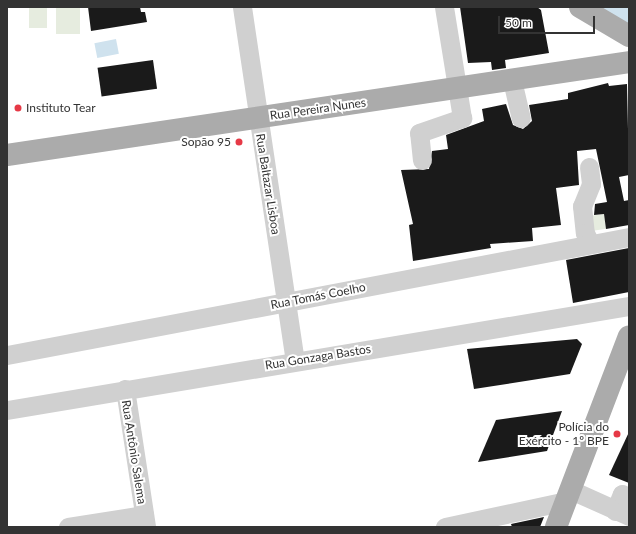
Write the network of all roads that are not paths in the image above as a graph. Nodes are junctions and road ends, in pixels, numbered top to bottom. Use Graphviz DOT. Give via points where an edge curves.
graph roads {
  1 [pos="242,7"];
  2 [pos="444,7"];
  3 [pos="580,7"];
  4 [pos="629,36"];
  5 [pos="629,62"];
  6 [pos="512,80"];
  7 [pos="456,89"];
  8 [pos="258,117"];
  9 [pos="521,118"];
  10 [pos="7,155"];
  11 [pos="422,160"];
  12 [pos="589,167"];
  13 [pos="629,236"];
  14 [pos="590,243"];
  15 [pos="285,302"];
  16 [pos="629,306"];
  17 [pos="629,336"];
  18 [pos="7,355"];
  19 [pos="295,361"];
  20 [pos="125,389"];
  21 [pos="7,410"];
  22 [pos="568,496"];
  23 [pos="629,497"];
  24 [pos="622,513"];
  25 [pos="145,521"];
  26 [pos="68,527"];
  27 [pos="445,527"];
  28 [pos="556,527"];
  1 -- 8 [label="street, Rua Baltazar Lisboa"];
  2 -- 7 [label="street"];
  3 -- 4 [label="main road"];
  5 -- 6 [label="main road, Rua Pereira Nunes"];
  6 -- 7 [label="main road, Rua Pereira Nunes"];
  6 -- 9 [label="street"];
  7 -- 8 [label="main road, Rua Pereira Nunes"];
  7 -- 11 [label="street" via="462,119 419,133"];
  8 -- 10 [label="main road, Rua Pereira Nunes"];
  8 -- 15 [label="street, Rua Baltazar Lisboa"];
  12 -- 14 [label="street" via="590,184 582,206 585,232"];
  13 -- 14 [label="street, Rua Tomás Coelho"];
  14 -- 15 [label="street, Rua Tomás Coelho"];
  15 -- 18 [label="street, Rua Tomás Coelho"];
  15 -- 19 [label="street, Rua Baltazar Lisboa"];
  16 -- 19 [label="street, Rua Gonzaga Bastos"];
  17 -- 22 [label="main road"];
  19 -- 20 [label="street, Rua Gonzaga Bastos"];
  20 -- 21 [label="street, Rua Gonzaga Bastos"];
  20 -- 25 [label="street, Rua Antônio Salema"];
  22 -- 24 [label="street"];
  22 -- 27 [label="street"];
  22 -- 28 [label="main road"];
  23 -- 24 [label="street" via="622,494"];
  25 -- 26 [label="street, Rua Antônio Salema"];
}
